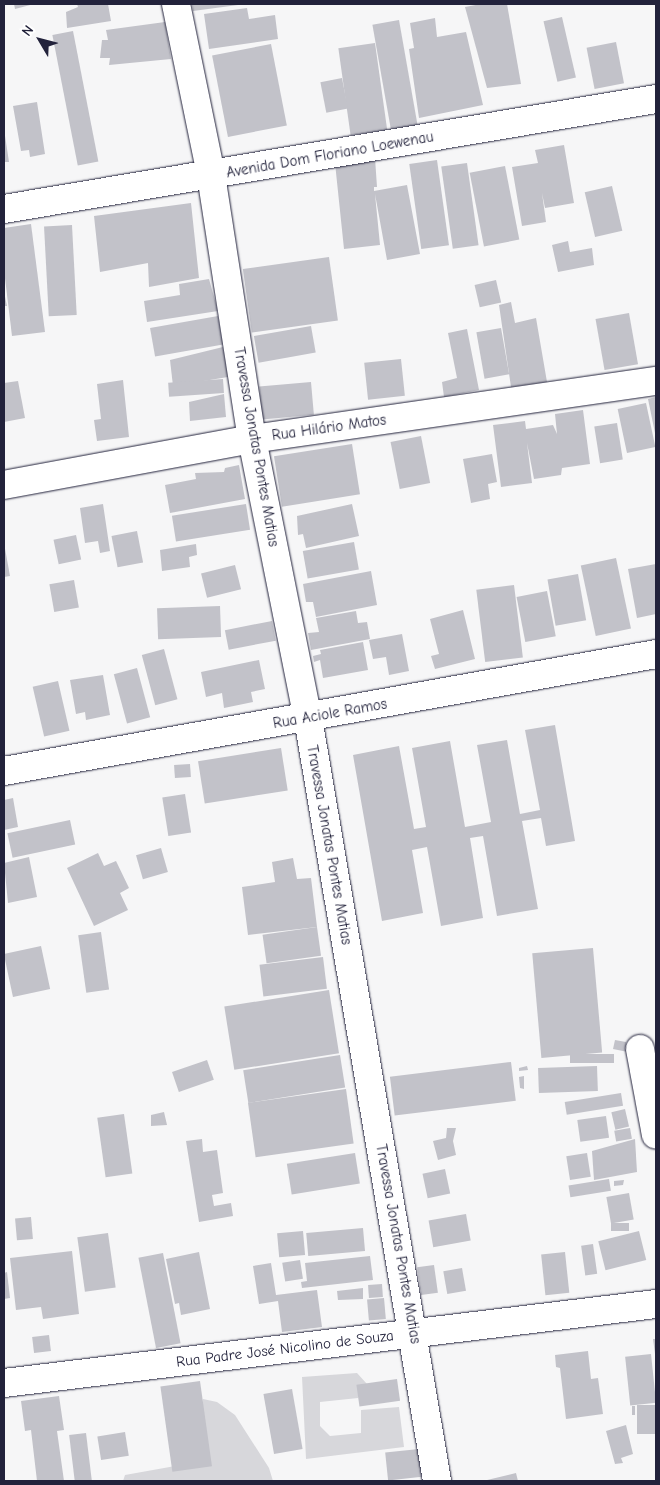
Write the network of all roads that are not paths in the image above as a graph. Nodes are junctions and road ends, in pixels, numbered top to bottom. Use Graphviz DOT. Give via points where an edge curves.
graph roads {
  1 [pos="176,4"];
  2 [pos="656,99"];
  3 [pos="211,175"];
  4 [pos="4,209"];
  5 [pos="656,380"];
  6 [pos="252,439"];
  7 [pos="4,485"];
  8 [pos="656,654"];
  9 [pos="308,718"];
  10 [pos="4,771"];
  11 [pos="640,1049"];
  12 [pos="656,1135"];
  13 [pos="656,1304"];
  14 [pos="413,1334"];
  15 [pos="4,1383"];
  16 [pos="437,1481"];
  1 -- 3 [label="street, Travessa Jonatas Pontes Matias"];
  2 -- 3 [label="street, Avenida Dom Floriano Loewenau"];
  3 -- 4 [label="street, Avenida Dom Floriano Loewenau"];
  3 -- 6 [label="street, Travessa Jonatas Pontes Matias"];
  5 -- 6 [label="street, Rua Hilário Matos"];
  6 -- 7 [label="street, Rua Hilário Matos"];
  6 -- 9 [label="street, Travessa Jonatas Pontes Matias"];
  8 -- 9 [label="street, Rua Aciole Ramos"];
  9 -- 10 [label="street, Rua Aciole Ramos"];
  9 -- 14 [label="street, Travessa Jonatas Pontes Matias"];
  11 -- 12 [label="street"];
  13 -- 14 [label="street, Rua Padre José Nicolino de Souza"];
  14 -- 15 [label="street, Rua Padre José Nicolino de Souza"];
  14 -- 16 [label="street, Travessa Jonatas Pontes Matias"];
}
